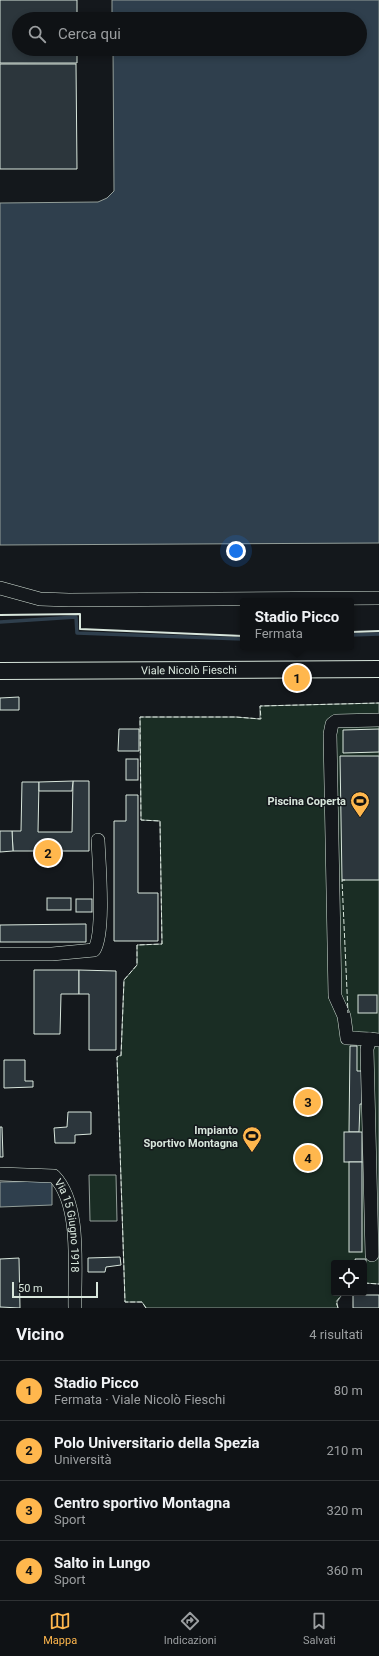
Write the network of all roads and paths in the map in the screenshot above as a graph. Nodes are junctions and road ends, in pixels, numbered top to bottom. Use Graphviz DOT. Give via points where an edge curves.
graph roads {
  1 [pos="0,588"];
  2 [pos="354,598"];
  3 [pos="379,598"];
  4 [pos="240,599"];
  5 [pos="379,669"];
  6 [pos="0,671"];
  7 [pos="379,720"];
  8 [pos="98,840"];
  9 [pos="0,954"];
  10 [pos="375,1039"];
  11 [pos="0,1174"];
  12 [pos="372,1255"];
  13 [pos="74,1308"];
  1 -- 4 [label="street" via="40,599"];
  2 -- 3 [label="street"];
  5 -- 6 [label="main road, Viale Nicolò Fieschi"];
  7 -- 10 [label="street" via="336,722 332,724 330,734 335,996 344,1016 347,1038"];
  8 -- 9 [label="street" via="100,926 98,945 94,950 52,954"];
  10 -- 12 [label="street" via="367,1049"];
  11 -- 13 [label="street, Via 15 Giugno 1918" via="54,1176 60,1182 69,1201 74,1235"];
}
